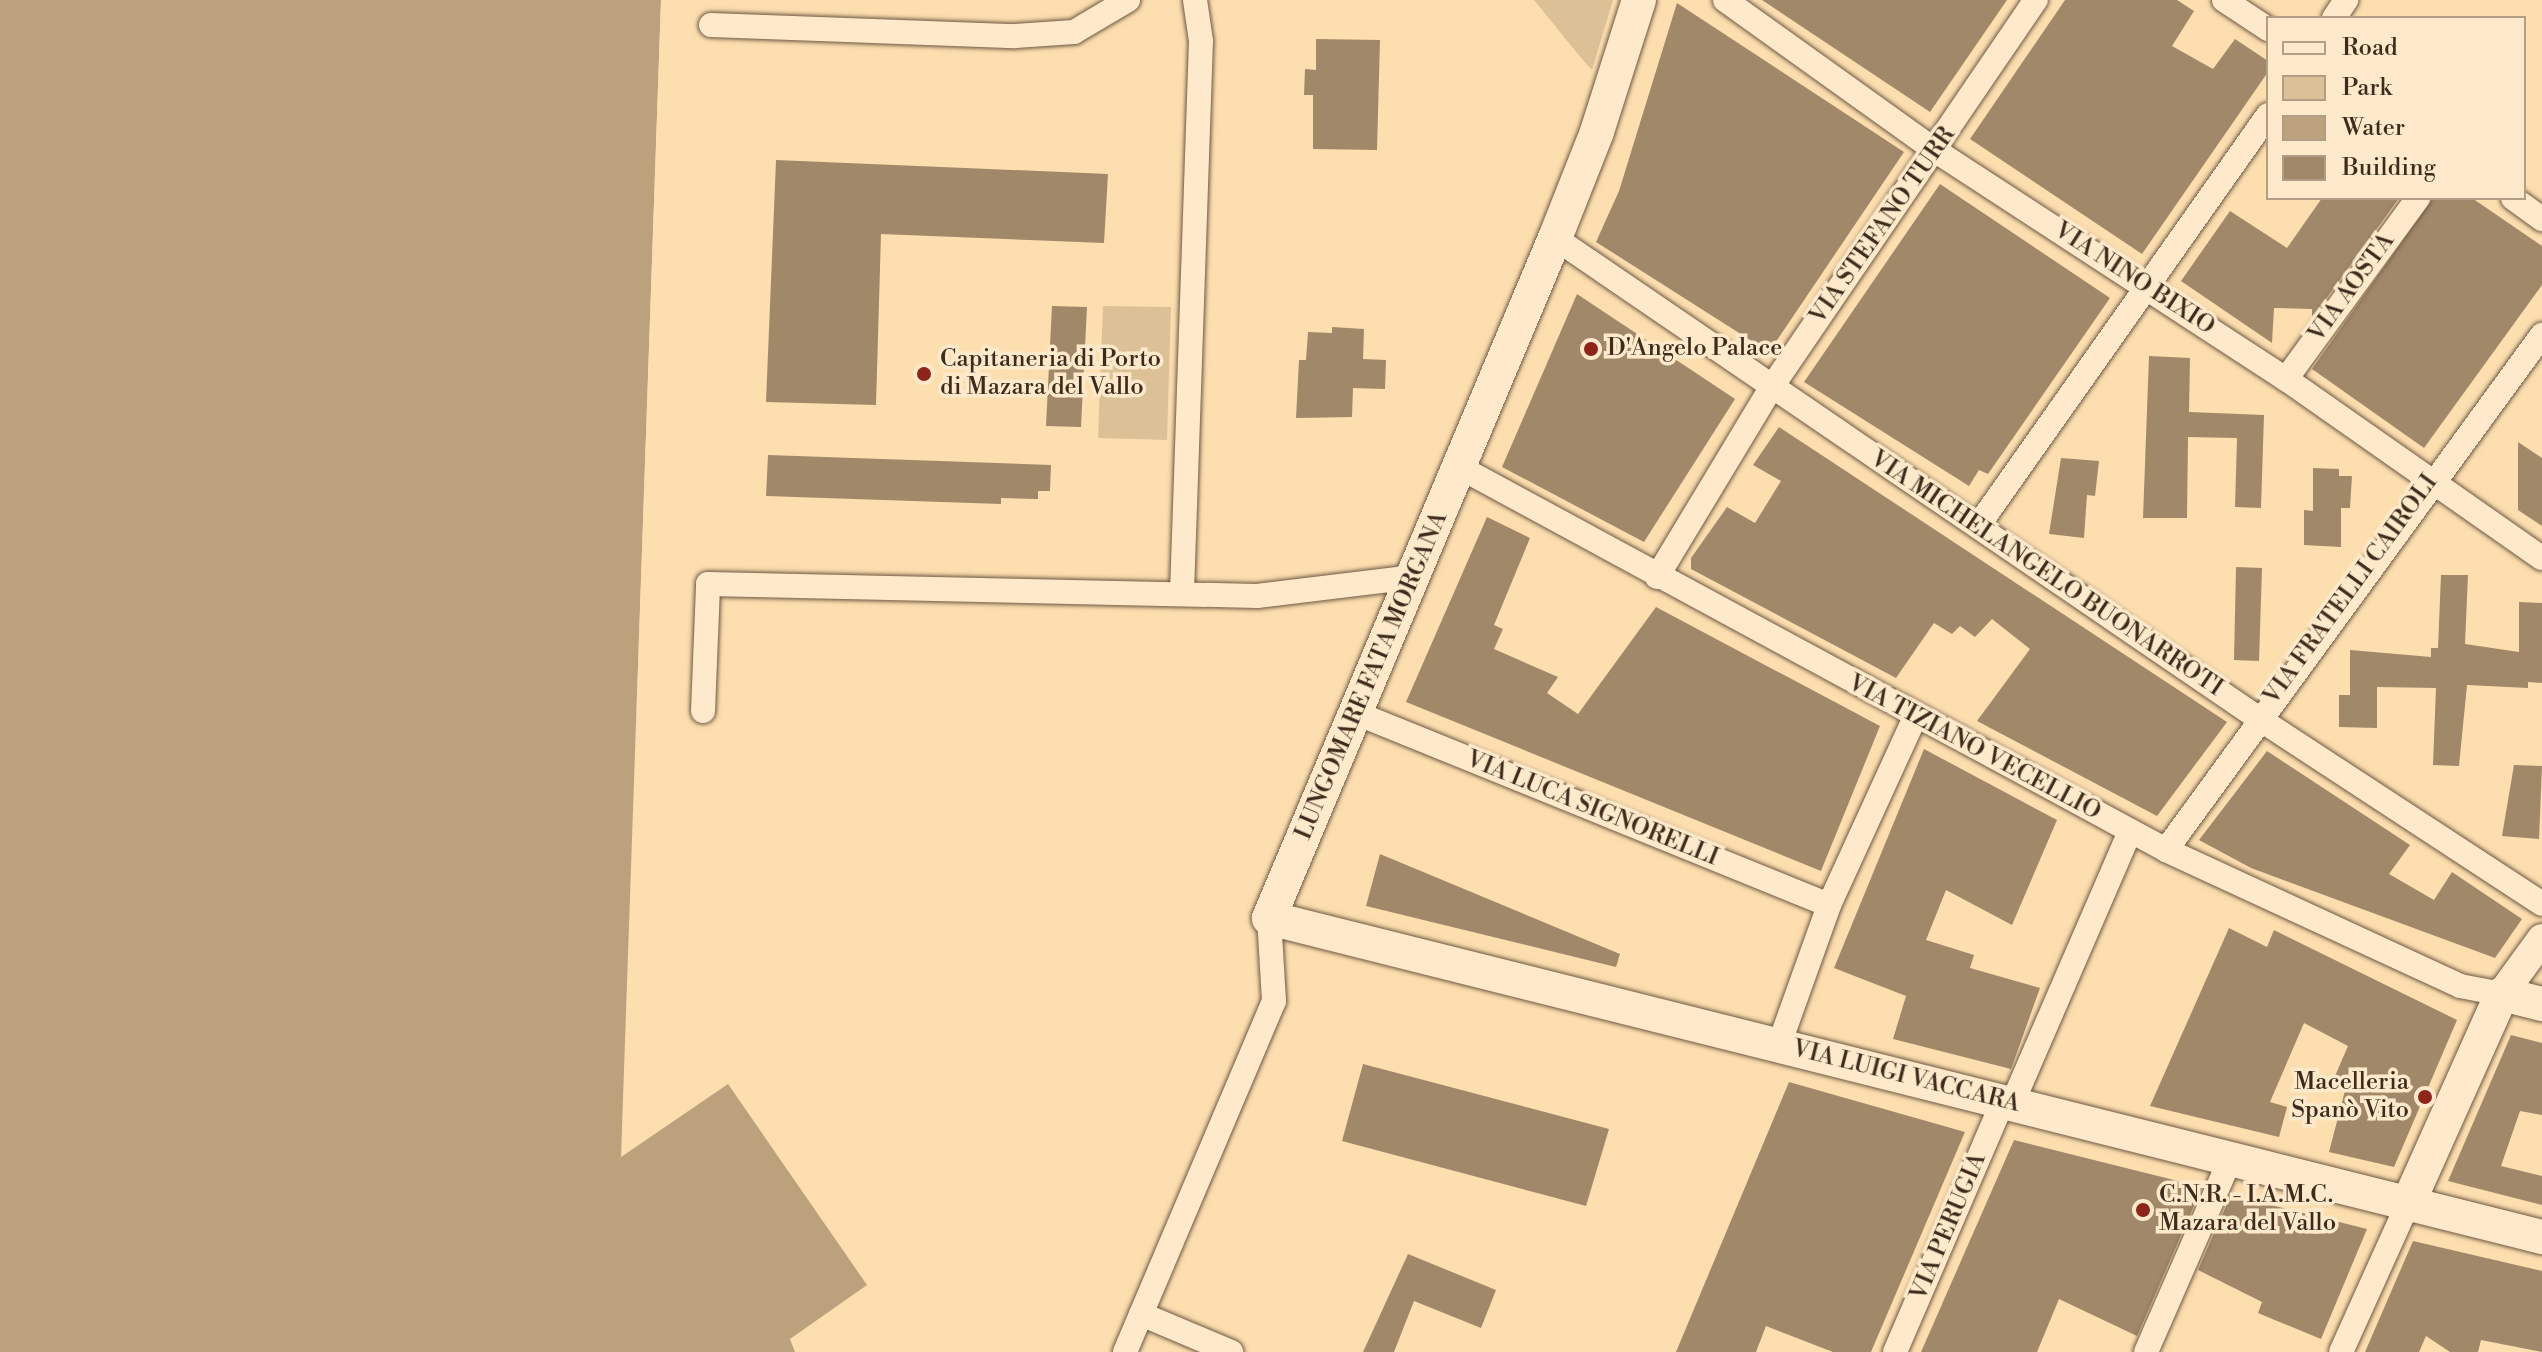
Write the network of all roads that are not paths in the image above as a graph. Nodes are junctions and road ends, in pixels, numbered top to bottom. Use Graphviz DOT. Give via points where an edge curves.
graph roads {
  1 [pos="1128,0"];
  2 [pos="1195,0"];
  3 [pos="1639,0"];
  4 [pos="1725,0"];
  5 [pos="2036,0"];
  6 [pos="2224,0"];
  7 [pos="711,25"];
  8 [pos="2266,28"];
  9 [pos="2266,118"];
  10 [pos="1936,151"];
  11 [pos="2417,200"];
  12 [pos="2516,200"];
  13 [pos="2542,219"];
  14 [pos="1555,238"];
  15 [pos="2150,288"];
  16 [pos="2542,335"];
  17 [pos="2286,379"];
  18 [pos="1771,388"];
  19 [pos="1461,468"];
  20 [pos="2430,482"];
  21 [pos="1978,526"];
  22 [pos="2542,558"];
  23 [pos="1414,577"];
  24 [pos="1657,577"];
  25 [pos="1182,593"];
  26 [pos="703,711"];
  27 [pos="1356,713"];
  28 [pos="1915,717"];
  29 [pos="2258,718"];
  30 [pos="2130,831"];
  31 [pos="2166,850"];
  32 [pos="2542,904"];
  33 [pos="1829,905"];
  34 [pos="1269,918"];
  35 [pos="2542,939"];
  36 [pos="2502,994"];
  37 [pos="2542,1004"];
  38 [pos="1779,1045"];
  39 [pos="2008,1103"];
  40 [pos="2230,1160"];
  41 [pos="2407,1206"];
  42 [pos="2542,1237"];
  43 [pos="1141,1314"];
  44 [pos="1125,1352"];
  45 [pos="1231,1352"];
  46 [pos="1895,1352"];
  47 [pos="2146,1352"];
  48 [pos="2341,1352"];
  1 -- 7 [label="street" via="1074,32 1030,35"];
  2 -- 25 [label="street" via="1201,41"];
  3 -- 14 [label="main road, LUNGOMARE FATA MORGANA" via="1597,132"];
  4 -- 10 [label="street, VIA NINO BIXIO"];
  5 -- 10 [label="street, VIA STEFANO TURR"];
  6 -- 8 [label="street"];
  9 -- 15 [label="street"];
  10 -- 15 [label="street, VIA NINO BIXIO"];
  10 -- 18 [label="street, VIA STEFANO TURR"];
  11 -- 17 [label="street, VIA AOSTA"];
  12 -- 13 [label="street"];
  14 -- 18 [label="street, VIA MICHELANGELO BUONARROTI"];
  14 -- 19 [label="main road, LUNGOMARE FATA MORGANA"];
  15 -- 17 [label="street, VIA NINO BIXIO"];
  15 -- 21 [label="street"];
  16 -- 20 [label="street, VIA FRATELLI CAIROLI"];
  17 -- 20 [label="street, VIA NINO BIXIO"];
  18 -- 21 [label="street, VIA MICHELANGELO BUONARROTI"];
  18 -- 24 [label="street, VIA STEFANO TURR"];
  19 -- 23 [label="main road, LUNGOMARE FATA MORGANA"];
  19 -- 24 [label="street, VIA TIZIANO VECELLIO"];
  20 -- 22 [label="street, VIA NINO BIXIO"];
  20 -- 29 [label="street, VIA FRATELLI CAIROLI"];
  21 -- 29 [label="street, VIA MICHELANGELO BUONARROTI"];
  23 -- 25 [label="street" via="1257,596"];
  23 -- 27 [label="main road, LUNGOMARE FATA MORGANA"];
  24 -- 28 [label="street, VIA TIZIANO VECELLIO"];
  25 -- 26 [label="street" via="708,584"];
  27 -- 33 [label="street, VIA LUCA SIGNORELLI"];
  27 -- 34 [label="main road, LUNGOMARE FATA MORGANA"];
  28 -- 30 [label="street, VIA TIZIANO VECELLIO"];
  28 -- 33 [label="street"];
  29 -- 31 [label="street, VIA FRATELLI CAIROLI"];
  29 -- 32 [label="street, VIA MICHELANGELO BUONARROTI"];
  30 -- 31 [label="street, VIA TIZIANO VECELLIO"];
  30 -- 39 [label="street, VIA PERUGIA"];
  31 -- 36 [label="street, VIA TIZIANO VECELLIO" via="2460,986"];
  33 -- 38 [label="street"];
  34 -- 38 [label="main road, VIA LUIGI VACCARA"];
  34 -- 43 [label="street, LUNGOMARE FATA MORGANA" via="1274,1001"];
  35 -- 36 [label="street"];
  36 -- 37 [label="main road"];
  36 -- 41 [label="main road"];
  38 -- 39 [label="main road, VIA LUIGI VACCARA"];
  39 -- 40 [label="main road, VIA LUIGI VACCARA"];
  39 -- 46 [label="street, VIA PERUGIA"];
  40 -- 41 [label="main road, VIA LUIGI VACCARA"];
  40 -- 47 [label="street"];
  41 -- 42 [label="main road, VIA LUIGI VACCARA"];
  41 -- 48 [label="street"];
  43 -- 44 [label="street, LUNGOMARE FATA MORGANA"];
  43 -- 45 [label="street"];
}
